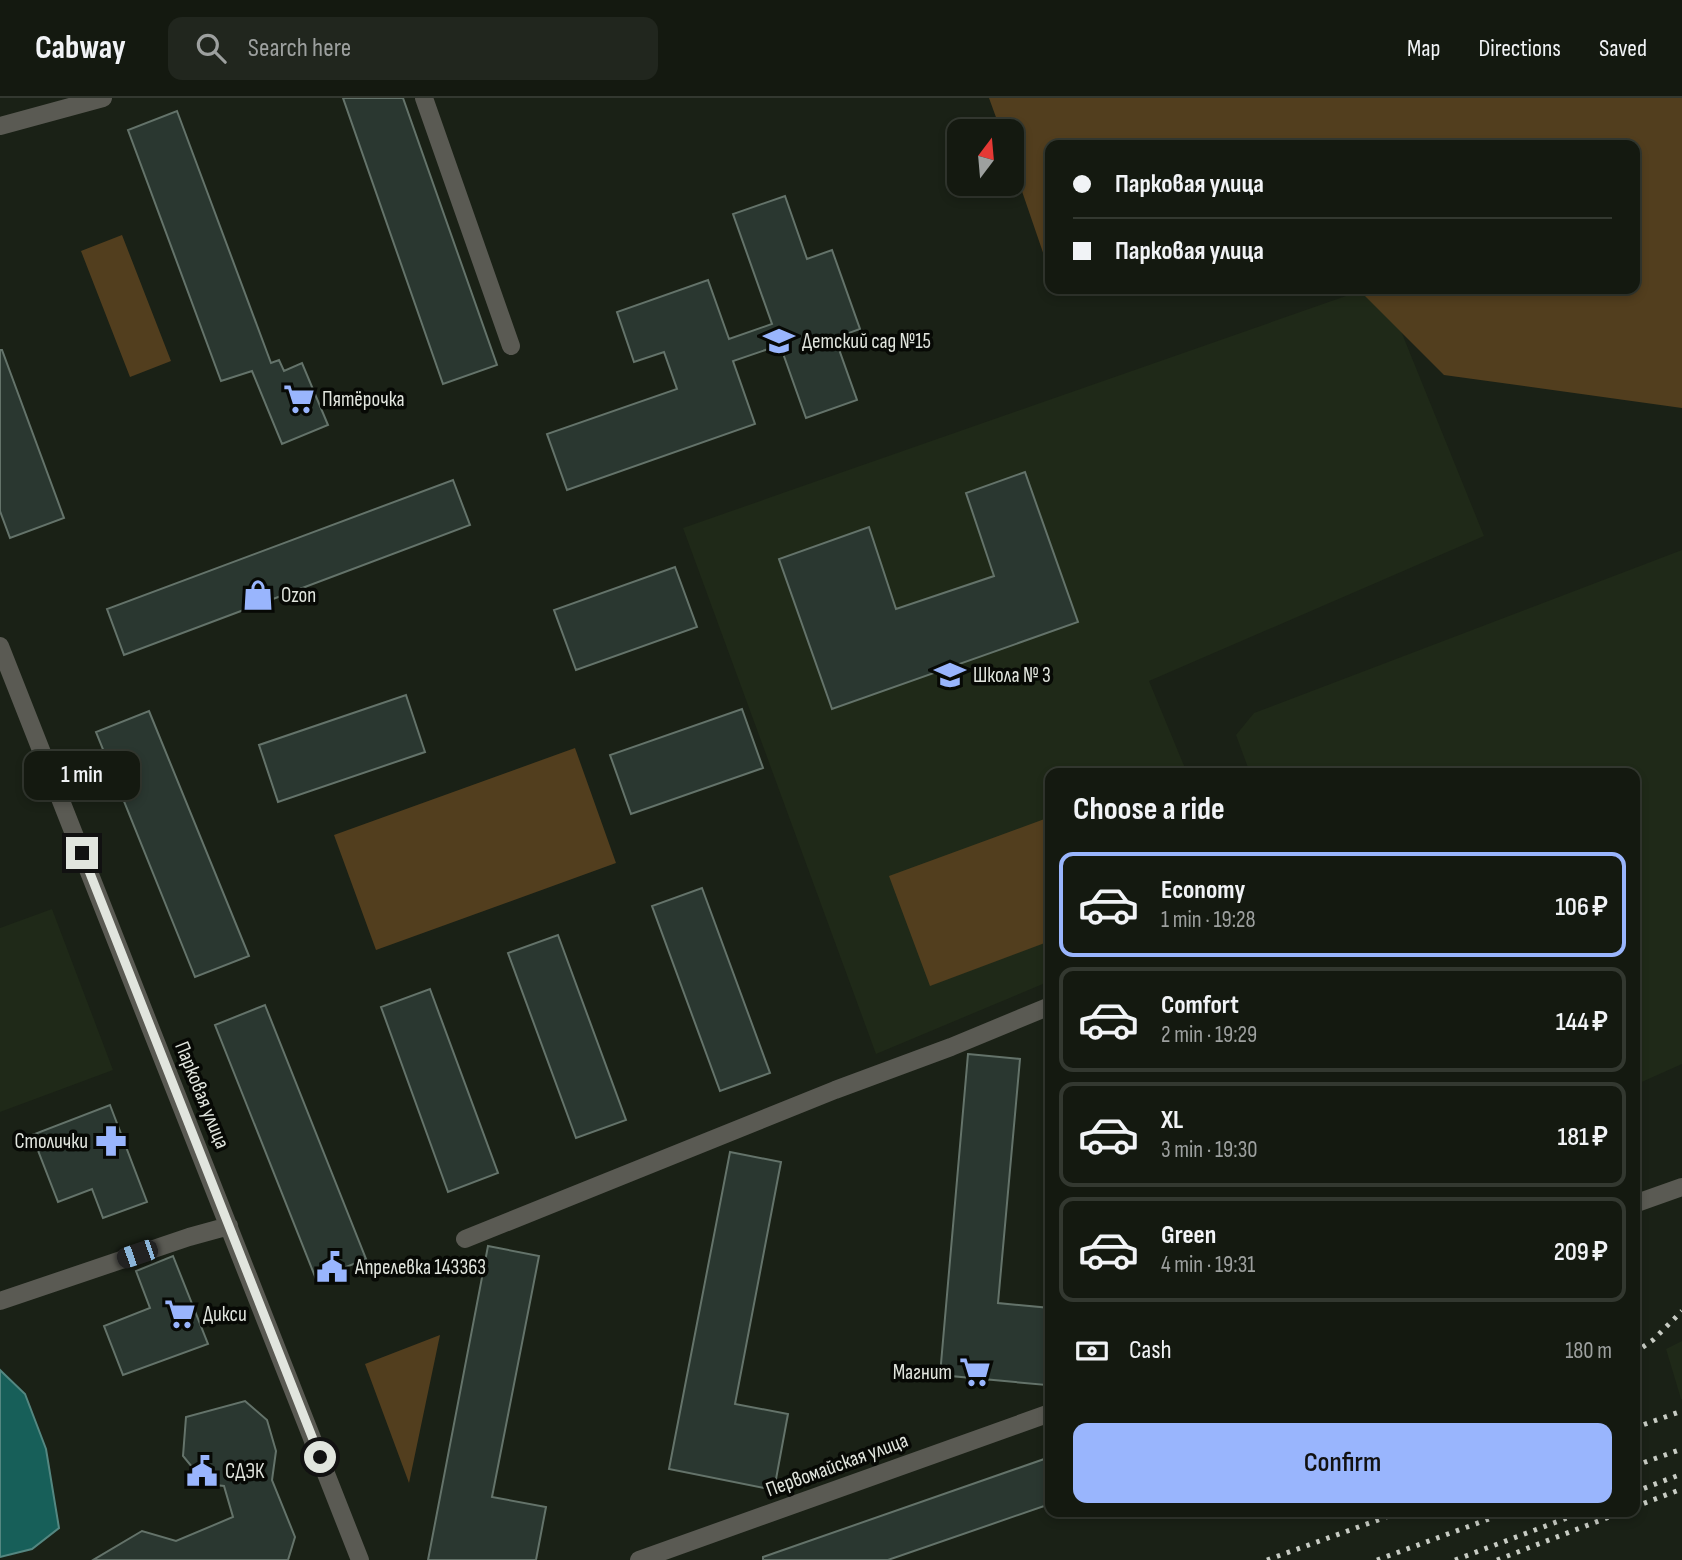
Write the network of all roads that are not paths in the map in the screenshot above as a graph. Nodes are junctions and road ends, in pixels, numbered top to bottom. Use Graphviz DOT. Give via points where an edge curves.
graph roads {
  1 [pos="103,98"];
  2 [pos="424,98"];
  3 [pos="0,126"];
  4 [pos="511,346"];
  5 [pos="0,646"];
  6 [pos="1045,1008"];
  7 [pos="1682,1187"];
  8 [pos="1640,1203"];
  9 [pos="229,1226"];
  10 [pos="465,1238"];
  11 [pos="0,1301"];
  12 [pos="1045,1415"];
  13 [pos="360,1560"];
  14 [pos="639,1560"];
  1 -- 3 [label="street"];
  2 -- 4 [label="street"];
  5 -- 9 [label="street, Парковая улица"];
  6 -- 10 [label="street"];
  7 -- 8 [label="street"];
  9 -- 11 [label="street"];
  9 -- 13 [label="street, Парковая улица"];
  12 -- 14 [label="street, Первомайская улица"];
}
